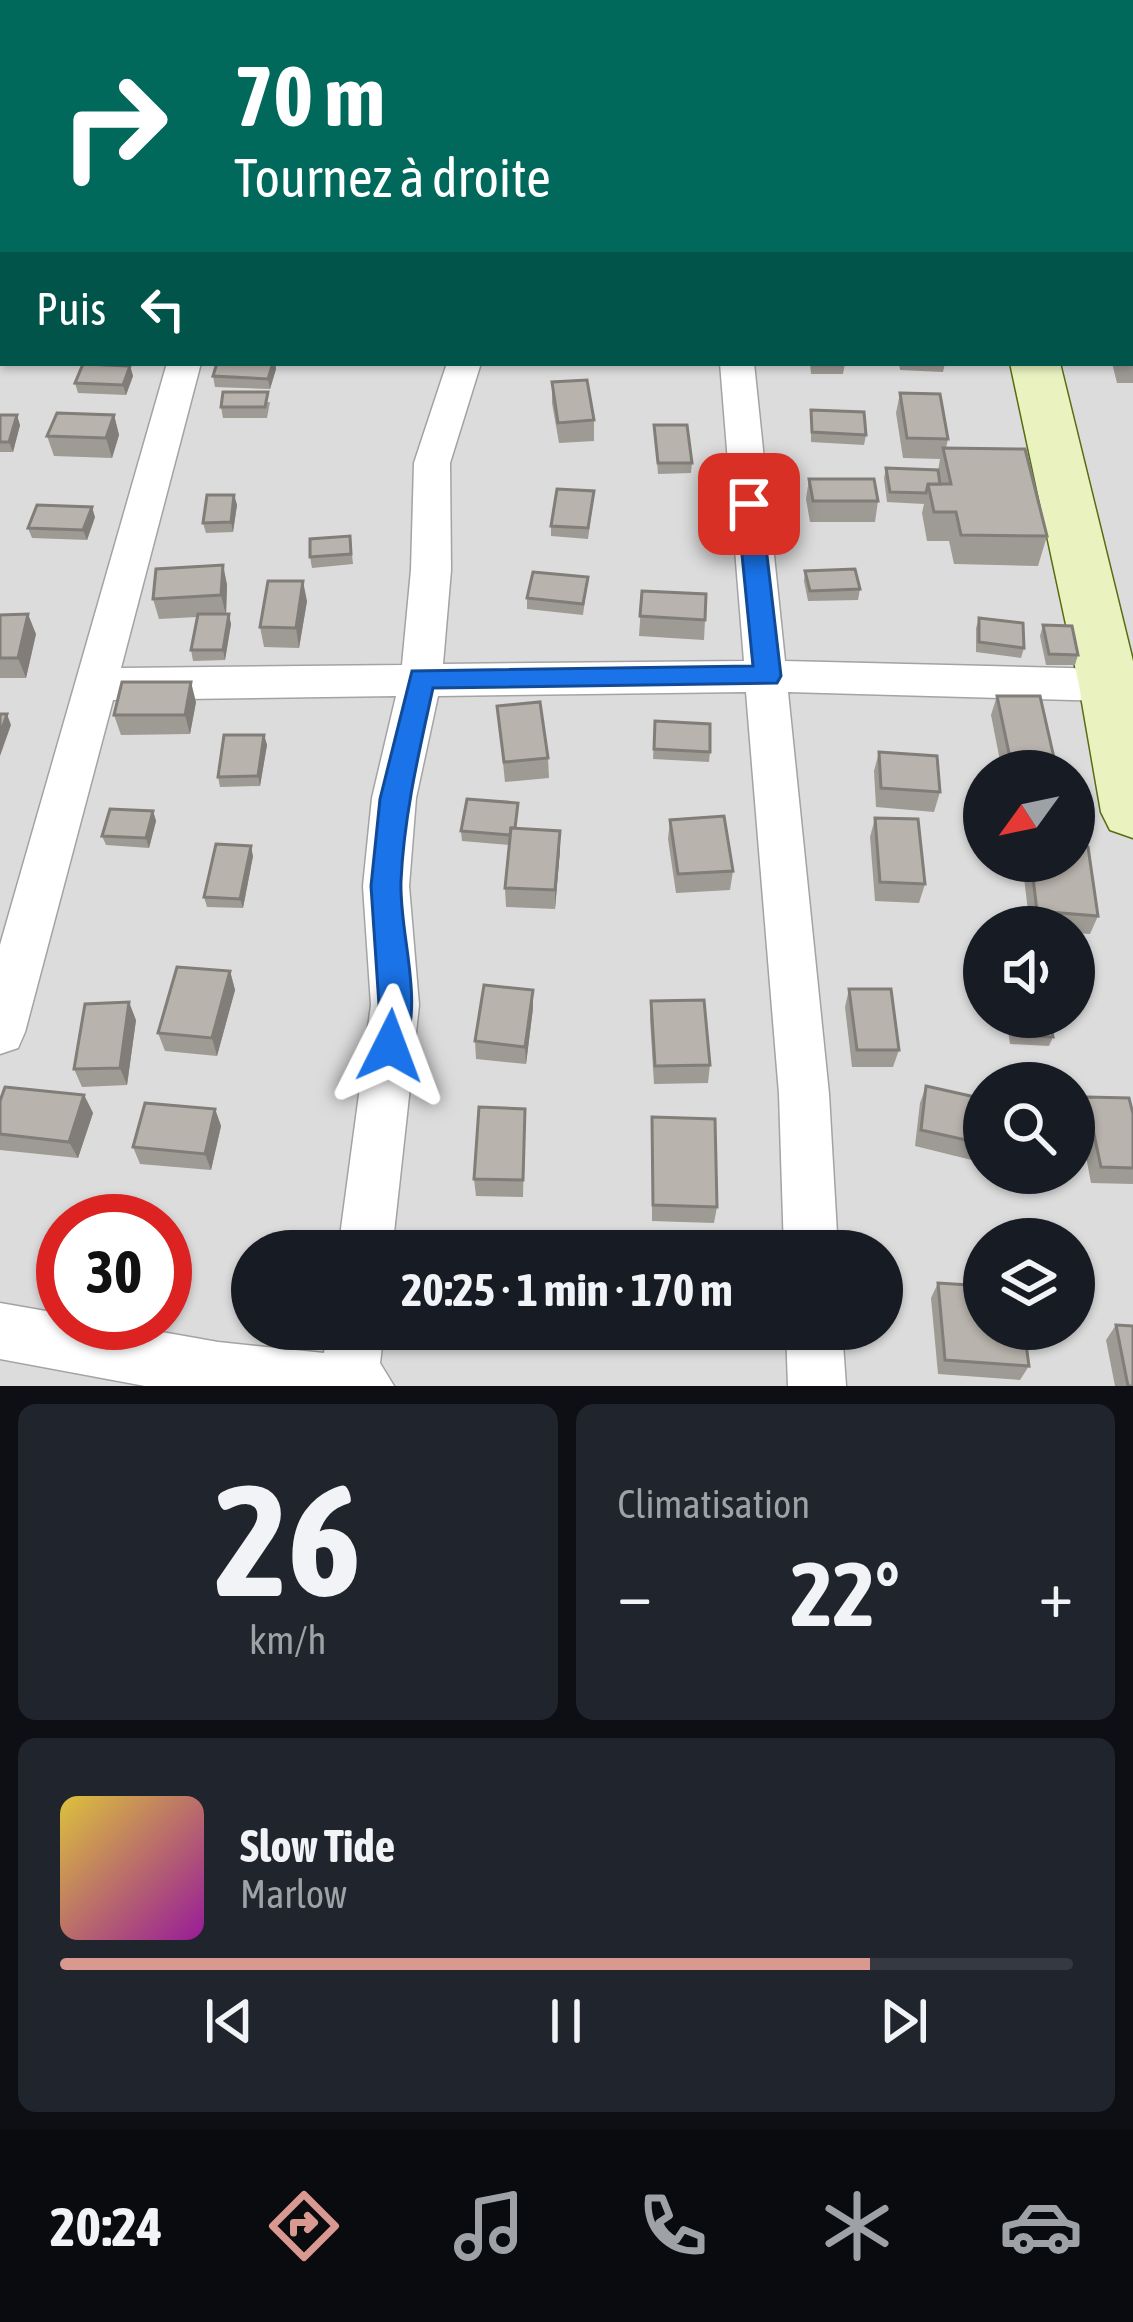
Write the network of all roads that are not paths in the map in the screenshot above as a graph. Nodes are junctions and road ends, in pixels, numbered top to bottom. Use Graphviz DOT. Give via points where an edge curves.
graph roads {
  1 [pos="183,366"];
  2 [pos="463,366"];
  3 [pos="737,366"];
  4 [pos="1036,366"];
  5 [pos="767,676"];
  6 [pos="421,678"];
  7 [pos="97,683"];
  8 [pos="1109,685"];
  9 [pos="1133,812"];
  10 [pos="0,1032"];
  11 [pos="367,1230"];
  12 [pos="810,1230"];
  13 [pos="0,1331"];
  14 [pos="815,1350"];
  15 [pos="357,1366"];
  16 [pos="215,1378"];
  17 [pos="817,1386"];
  1 -- 7 [label="street"];
  2 -- 6 [label="street" via="432,463"];
  3 -- 5 [label="street"];
  4 -- 8 [label="street"];
  5 -- 6 [label="street"];
  5 -- 8 [label="street"];
  5 -- 12 [label="street"];
  6 -- 7 [label="street"];
  6 -- 11 [label="street" via="394,799 386,886 394,1005"];
  7 -- 10 [label="street"];
  8 -- 9 [label="street"];
  13 -- 16 [label="street"];
  14 -- 17 [label="street"];
  15 -- 16 [label="street"];
}
